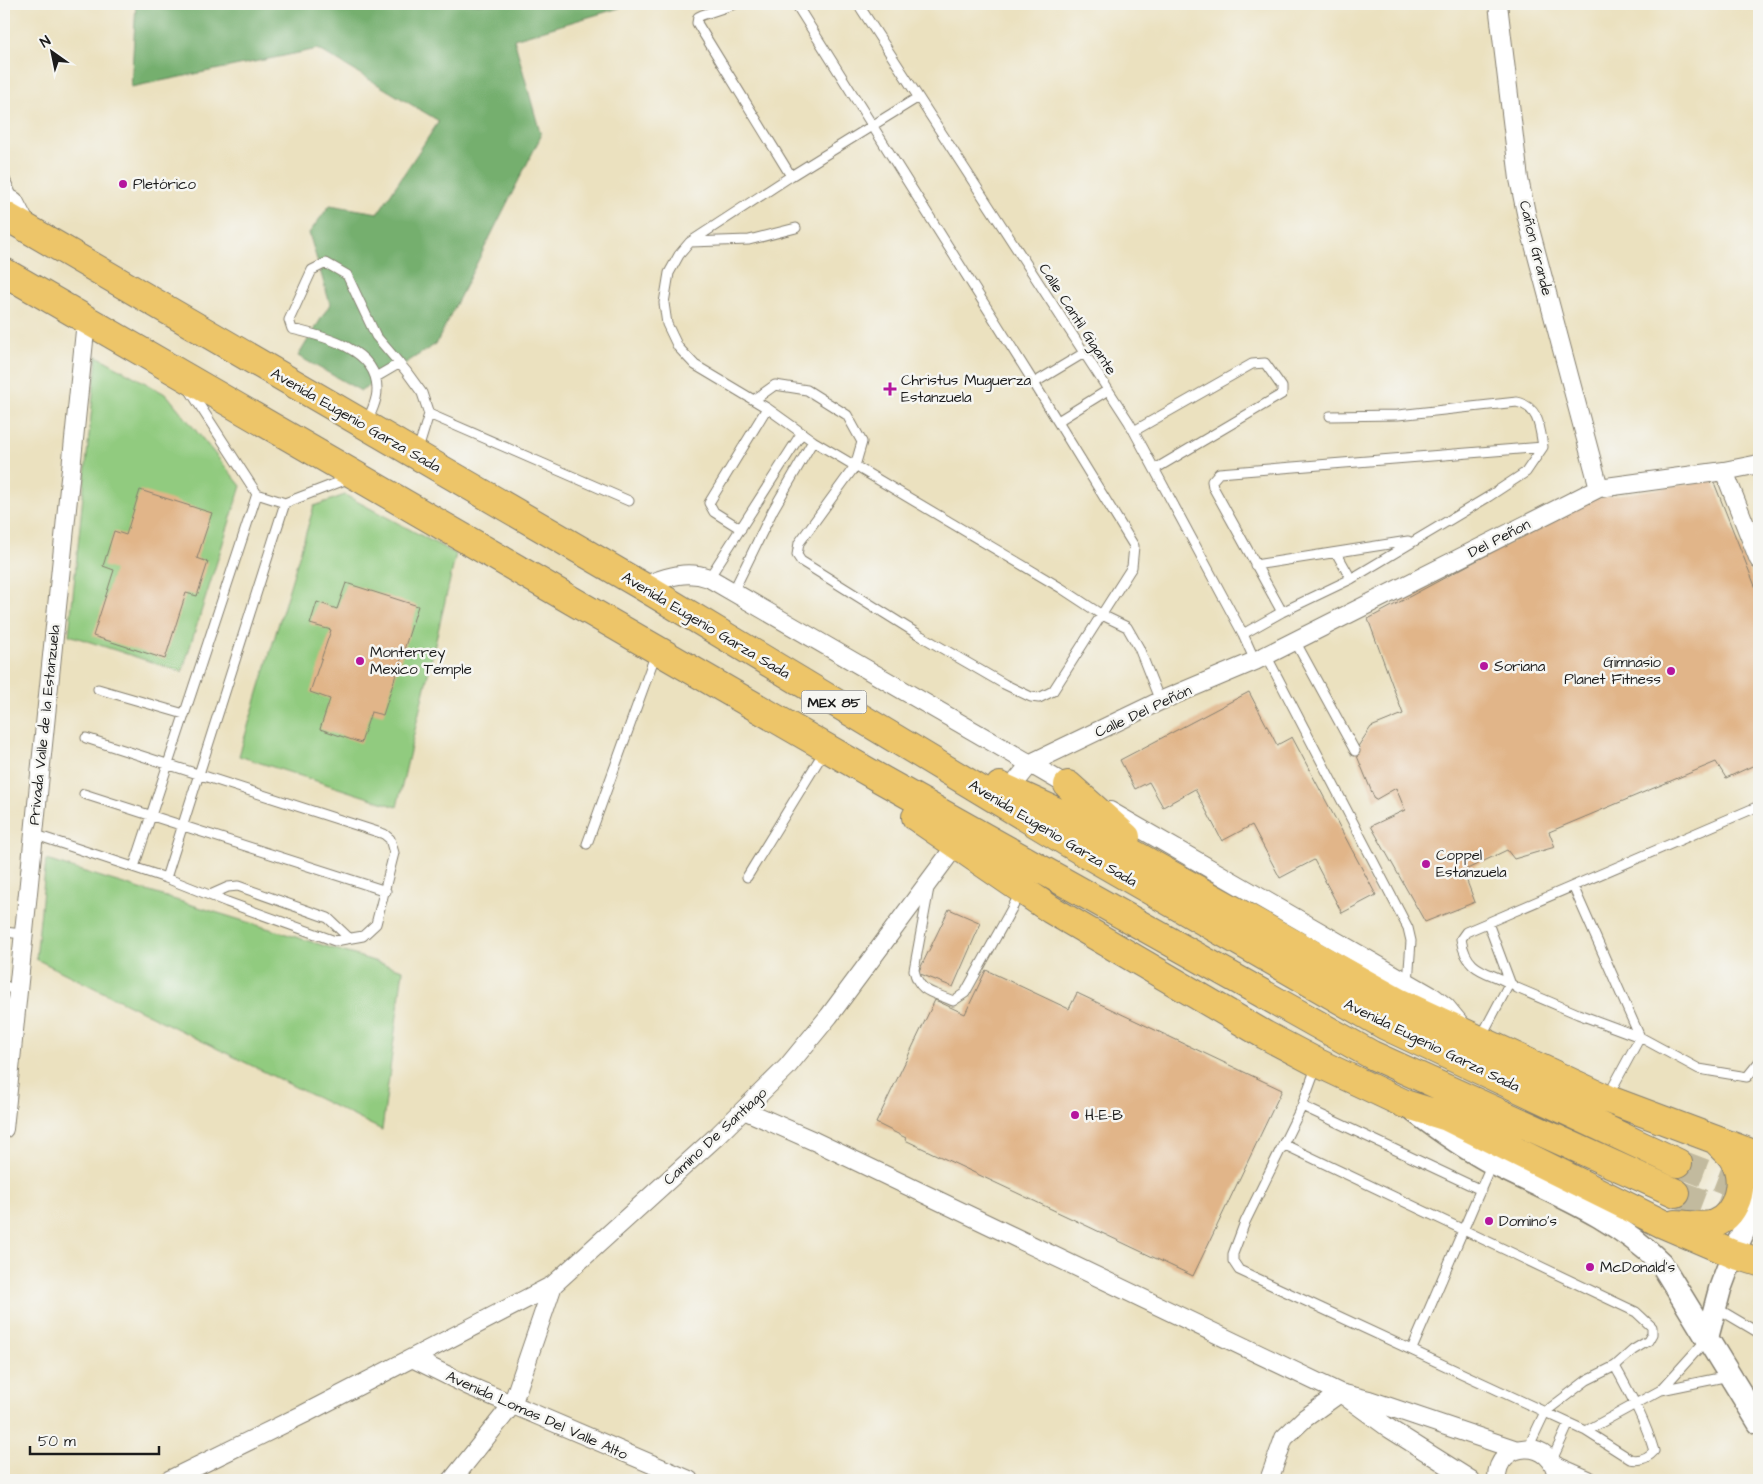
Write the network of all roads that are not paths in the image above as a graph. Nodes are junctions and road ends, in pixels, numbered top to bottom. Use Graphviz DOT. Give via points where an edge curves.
graph roads {
  1 [pos="735,4"];
  2 [pos="796,4"];
  3 [pos="858,4"];
  4 [pos="1498,4"];
  5 [pos="918,98"];
  6 [pos="873,126"];
  7 [pos="790,176"];
  8 [pos="4,177"];
  9 [pos="7,204"];
  10 [pos="796,228"];
  11 [pos="690,242"];
  12 [pos="4,272"];
  13 [pos="86,320"];
  14 [pos="1084,353"];
  15 [pos="400,363"];
  16 [pos="180,376"];
  17 [pos="376,377"];
  18 [pos="1034,383"];
  19 [pos="1108,390"];
  20 [pos="754,400"];
  21 [pos="767,408"];
  22 [pos="429,414"];
  23 [pos="1330,416"];
  24 [pos="1058,421"];
  25 [pos="365,426"];
  26 [pos="1134,431"];
  27 [pos="801,434"];
  28 [pos="813,441"];
  29 [pos="1543,447"];
  30 [pos="416,455"];
  31 [pos="1759,464"];
  32 [pos="855,466"];
  33 [pos="1154,469"];
  34 [pos="1724,471"];
  35 [pos="355,476"];
  36 [pos="1599,488"];
  37 [pos="257,494"];
  38 [pos="629,501"];
  39 [pos="285,503"];
  40 [pos="741,529"];
  41 [pos="1414,540"];
  42 [pos="1337,554"];
  43 [pos="1759,560"];
  44 [pos="1255,565"];
  45 [pos="708,578"];
  46 [pos="1351,579"];
  47 [pos="642,586"];
  48 [pos="733,592"];
  49 [pos="1282,612"];
  50 [pos="1102,614"];
  51 [pos="1243,634"];
  52 [pos="1295,641"];
  53 [pos="657,650"];
  54 [pos="1260,658"];
  55 [pos="98,689"];
  56 [pos="1160,701"];
  57 [pos="184,714"];
  58 [pos="86,738"];
  59 [pos="826,748"];
  60 [pos="1355,751"];
  61 [pos="932,761"];
  62 [pos="1031,763"];
  63 [pos="168,765"];
  64 [pos="199,774"];
  65 [pos="878,777"];
  66 [pos="1068,785"];
  67 [pos="1010,789"];
  68 [pos="84,794"];
  69 [pos="1759,806"];
  70 [pos="150,816"];
  71 [pos="182,825"];
  72 [pos="33,834"];
  73 [pos="587,844"];
  74 [pos="956,845"];
  75 [pos="134,867"];
  76 [pos="1168,874"];
  77 [pos="747,877"];
  78 [pos="166,878"];
  79 [pos="930,881"];
  80 [pos="1573,886"];
  81 [pos="1022,890"];
  82 [pos="386,891"];
  83 [pos="210,895"];
  84 [pos="1488,923"];
  85 [pos="4,932"];
  86 [pos="23,934"];
  87 [pos="349,938"];
  88 [pos="1510,982"];
  89 [pos="1408,983"];
  90 [pos="10,989"];
  91 [pos="1640,1037"];
  92 [pos="1474,1038"];
  93 [pos="1759,1062"];
  94 [pos="1318,1063"];
  95 [pos="5,1088"];
  96 [pos="1607,1100"];
  97 [pos="1405,1104"];
  98 [pos="1302,1106"];
  99 [pos="744,1110"];
  100 [pos="4,1129"];
  101 [pos="1716,1140"];
  102 [pos="1283,1144"];
  103 [pos="1759,1156"];
  104 [pos="1492,1163"];
  105 [pos="1678,1163"];
  106 [pos="1481,1190"];
  107 [pos="1676,1193"];
  108 [pos="1759,1198"];
  109 [pos="1664,1224"];
  110 [pos="1464,1229"];
  111 [pos="1733,1254"];
  112 [pos="1759,1262"];
  113 [pos="553,1285"];
  114 [pos="1715,1307"];
  115 [pos="1759,1333"];
  116 [pos="1708,1338"];
  117 [pos="1412,1349"];
  118 [pos="414,1359"];
  119 [pos="1615,1366"];
  120 [pos="1731,1376"];
  121 [pos="1661,1390"];
  122 [pos="1340,1393"];
  123 [pos="512,1405"];
  124 [pos="1637,1405"];
  125 [pos="1545,1412"];
  126 [pos="1569,1423"];
  127 [pos="1759,1423"];
  128 [pos="1586,1431"];
  129 [pos="1522,1449"];
  130 [pos="1554,1468"];
  131 [pos="169,1480"];
  132 [pos="452,1480"];
  133 [pos="689,1480"];
  134 [pos="1269,1480"];
  135 [pos="1471,1480"];
  136 [pos="1497,1480"];
  137 [pos="1588,1480"];
  1 -- 7 [label="lane" via="702,15 698,23"];
  2 -- 6 [label="lane"];
  3 -- 5 [label="lane, Calle Cantil Gigante"];
  4 -- 36 [label="street, Cañon Grande" via="1519,179 1527,218"];
  5 -- 6 [label="lane"];
  5 -- 14 [label="lane, Calle Cantil Gigante"];
  6 -- 7 [label="lane"];
  6 -- 18 [label="lane"];
  7 -- 11 [label="lane"];
  8 -- 9 [label="lane"];
  9 -- 25 [label="highway, Avenida Eugenio Garza Sada / MEX 85" via="29,230"];
  10 -- 11 [label="lane" via="749,240"];
  11 -- 20 [label="lane" via="669,274 664,303 667,324 678,347 695,365"];
  12 -- 13 [label="highway, MEX 85"];
  13 -- 16 [label="highway, MEX 85"];
  13 -- 72 [label="street, Privada Valle de la Estanzuela"];
  14 -- 18 [label="lane"];
  14 -- 19 [label="lane, Calle Cantil Gigante"];
  15 -- 17 [label="lane"];
  15 -- 17 [label="lane" via="376,336 347,275 326,264 312,270 289,320 292,329 345,345 369,365"];
  15 -- 22 [label="lane" via="422,393"];
  16 -- 35 [label="highway, MEX 85"];
  16 -- 37 [label="lane"];
  17 -- 25 [label="lane" via="378,392"];
  18 -- 24 [label="lane"];
  19 -- 24 [label="lane"];
  19 -- 26 [label="lane, Calle Cantil Gigante"];
  20 -- 21 [label="lane"];
  20 -- 32 [label="lane" via="775,385 807,390 847,415 862,442"];
  21 -- 27 [label="lane"];
  21 -- 40 [label="lane" via="709,503 714,512"];
  22 -- 30 [label="lane"];
  22 -- 38 [label="lane"];
  23 -- 29 [label="lane" via="1398,415 1517,402 1536,415"];
  24 -- 50 [label="lane" via="1134,546 1132,568"];
  25 -- 30 [label="highway, Avenida Eugenio Garza Sada / MEX 85"];
  26 -- 33 [label="lane, Calle Cantil Gigante"];
  26 -- 33 [label="lane" via="1252,364 1265,364 1282,388 1282,394"];
  27 -- 28 [label="lane"];
  27 -- 40 [label="lane"];
  28 -- 32 [label="lane"];
  28 -- 48 [label="lane" via="773,510"];
  29 -- 41 [label="lane" via="1526,472"];
  29 -- 44 [label="lane" via="1219,473 1212,481 1213,487"];
  30 -- 47 [label="highway, Avenida Eugenio Garza Sada / MEX 85"];
  31 -- 34 [label="street, Del Peñon"];
  32 -- 50 [label="lane"];
  32 -- 50 [label="lane" via="799,543 797,554 801,561 921,636 1004,684 1040,698 1060,683"];
  33 -- 51 [label="lane, Calle Cantil Gigante"];
  34 -- 36 [label="street, Del Peñon"];
  34 -- 43 [label="street"];
  35 -- 39 [label="lane"];
  35 -- 53 [label="highway, MEX 85"];
  36 -- 52 [label="street, Del Peñon"];
  37 -- 39 [label="lane"];
  37 -- 57 [label="lane"];
  39 -- 64 [label="lane"];
  40 -- 45 [label="lane"];
  41 -- 42 [label="lane"];
  41 -- 46 [label="lane"];
  42 -- 44 [label="lane"];
  42 -- 46 [label="lane"];
  44 -- 49 [label="lane"];
  45 -- 47 [label="street" via="677,575"];
  45 -- 48 [label="street"];
  46 -- 49 [label="lane"];
  47 -- 61 [label="highway, Avenida Eugenio Garza Sada / MEX 85"];
  48 -- 62 [label="street"];
  49 -- 51 [label="lane"];
  50 -- 56 [label="lane" via="1127,627"];
  51 -- 54 [label="lane, Calle Cantil Gigante"];
  52 -- 54 [label="street, Del Peñon"];
  52 -- 60 [label="lane"];
  53 -- 59 [label="highway, MEX 85"];
  53 -- 73 [label="lane"];
  54 -- 56 [label="street, Calle Del Peñón"];
  54 -- 89 [label="lane, Calle Cantil Gigante" via="1408,928 1411,941"];
  55 -- 57 [label="lane"];
  56 -- 62 [label="street, Calle Del Peñón"];
  57 -- 63 [label="lane"];
  58 -- 63 [label="lane"];
  59 -- 65 [label="highway, MEX 85"];
  59 -- 77 [label="lane"];
  61 -- 67 [label="highway"];
  61 -- 105 [label="highway, Avenida Eugenio Garza Sada / MEX 85" via="1386,1026"];
  62 -- 66 [label="street"];
  62 -- 67 [label="street"];
  63 -- 64 [label="lane"];
  63 -- 70 [label="lane"];
  64 -- 71 [label="lane"];
  64 -- 82 [label="lane" via="384,834 390,839 394,853"];
  65 -- 74 [label="highway" via="890,798"];
  65 -- 107 [label="highway, MEX 85" via="1372,1055"];
  66 -- 76 [label="highway"];
  66 -- 89 [label="street"];
  67 -- 76 [label="highway" via="1062,814"];
  68 -- 70 [label="lane"];
  69 -- 80 [label="lane"];
  70 -- 71 [label="lane"];
  70 -- 75 [label="lane"];
  71 -- 78 [label="lane"];
  71 -- 82 [label="lane"];
  72 -- 75 [label="lane"];
  72 -- 86 [label="street, Privada Valle de la Estanzuela"];
  74 -- 79 [label="street, Camino De Santiago"];
  74 -- 81 [label="highway"];
  75 -- 78 [label="lane"];
  76 -- 92 [label="highway" via="1398,1002"];
  78 -- 83 [label="lane"];
  79 -- 81 [label="lane" via="914,970 917,983 922,988 952,1001 965,993"];
  79 -- 99 [label="street, Camino De Santiago" via="823,1023 787,1067"];
  80 -- 84 [label="lane"];
  80 -- 91 [label="lane"];
  81 -- 94 [label="highway"];
  82 -- 87 [label="lane" via="376,924 363,936"];
  83 -- 87 [label="lane" via="335,941"];
  83 -- 87 [label="lane" via="238,886 328,918"];
  84 -- 88 [label="lane"];
  84 -- 88 [label="lane" via="1466,932 1461,939 1462,944 1474,967"];
  85 -- 86 [label="lane"];
  86 -- 90 [label="street, Privada Valle de la Estanzuela"];
  88 -- 91 [label="lane" via="1578,1014"];
  88 -- 92 [label="lane"];
  89 -- 92 [label="street" via="1446,1007"];
  90 -- 95 [label="street, Privada Valle de la Estanzuela"];
  91 -- 93 [label="lane" via="1699,1069 1747,1077"];
  91 -- 96 [label="lane"];
  92 -- 96 [label="highway"];
  94 -- 97 [label="highway"];
  94 -- 98 [label="lane"];
  95 -- 100 [label="street, Privada Valle de la Estanzuela"];
  96 -- 101 [label="highway"];
  97 -- 104 [label="street"];
  97 -- 109 [label="highway" via="1447,1117"];
  98 -- 102 [label="lane"];
  98 -- 106 [label="lane"];
  99 -- 113 [label="street, Camino De Santiago"];
  99 -- 122 [label="street"];
  101 -- 103 [label="highway"];
  101 -- 109 [label="highway" via="1732,1157 1740,1177 1731,1211 1712,1225"];
  102 -- 110 [label="lane"];
  102 -- 117 [label="lane" via="1245,1222 1233,1254 1235,1266"];
  104 -- 106 [label="lane"];
  104 -- 116 [label="street" via="1597,1214 1642,1243 1662,1263"];
  106 -- 110 [label="lane"];
  108 -- 111 [label="street"];
  109 -- 111 [label="highway"];
  110 -- 117 [label="lane"];
  110 -- 119 [label="lane" via="1643,1316 1652,1327 1652,1334 1648,1341"];
  111 -- 112 [label="highway"];
  111 -- 114 [label="street"];
  113 -- 118 [label="street, Camino De Santiago"];
  113 -- 123 [label="street"];
  114 -- 115 [label="lane"];
  114 -- 116 [label="street"];
  116 -- 120 [label="street"];
  116 -- 121 [label="lane"];
  117 -- 125 [label="lane"];
  118 -- 123 [label="street, Avenida Lomas Del Valle Alto"];
  118 -- 131 [label="street, Camino De Santiago"];
  119 -- 124 [label="lane"];
  119 -- 125 [label="lane" via="1587,1380"];
  120 -- 121 [label="lane"];
  120 -- 127 [label="street"];
  121 -- 124 [label="lane"];
  122 -- 129 [label="street"];
  122 -- 134 [label="street" via="1284,1438"];
  122 -- 135 [label="street"];
  123 -- 132 [label="street"];
  123 -- 133 [label="street, Avenida Lomas Del Valle Alto"];
  124 -- 128 [label="lane"];
  124 -- 128 [label="lane" via="1654,1451 1649,1457 1637,1461 1630,1459"];
  125 -- 126 [label="lane"];
  125 -- 129 [label="lane"];
  126 -- 128 [label="lane"];
  126 -- 130 [label="lane"];
  129 -- 130 [label="street" via="1542,1452"];
  129 -- 136 [label="street" via="1503,1460"];
  130 -- 137 [label="street"];
}
